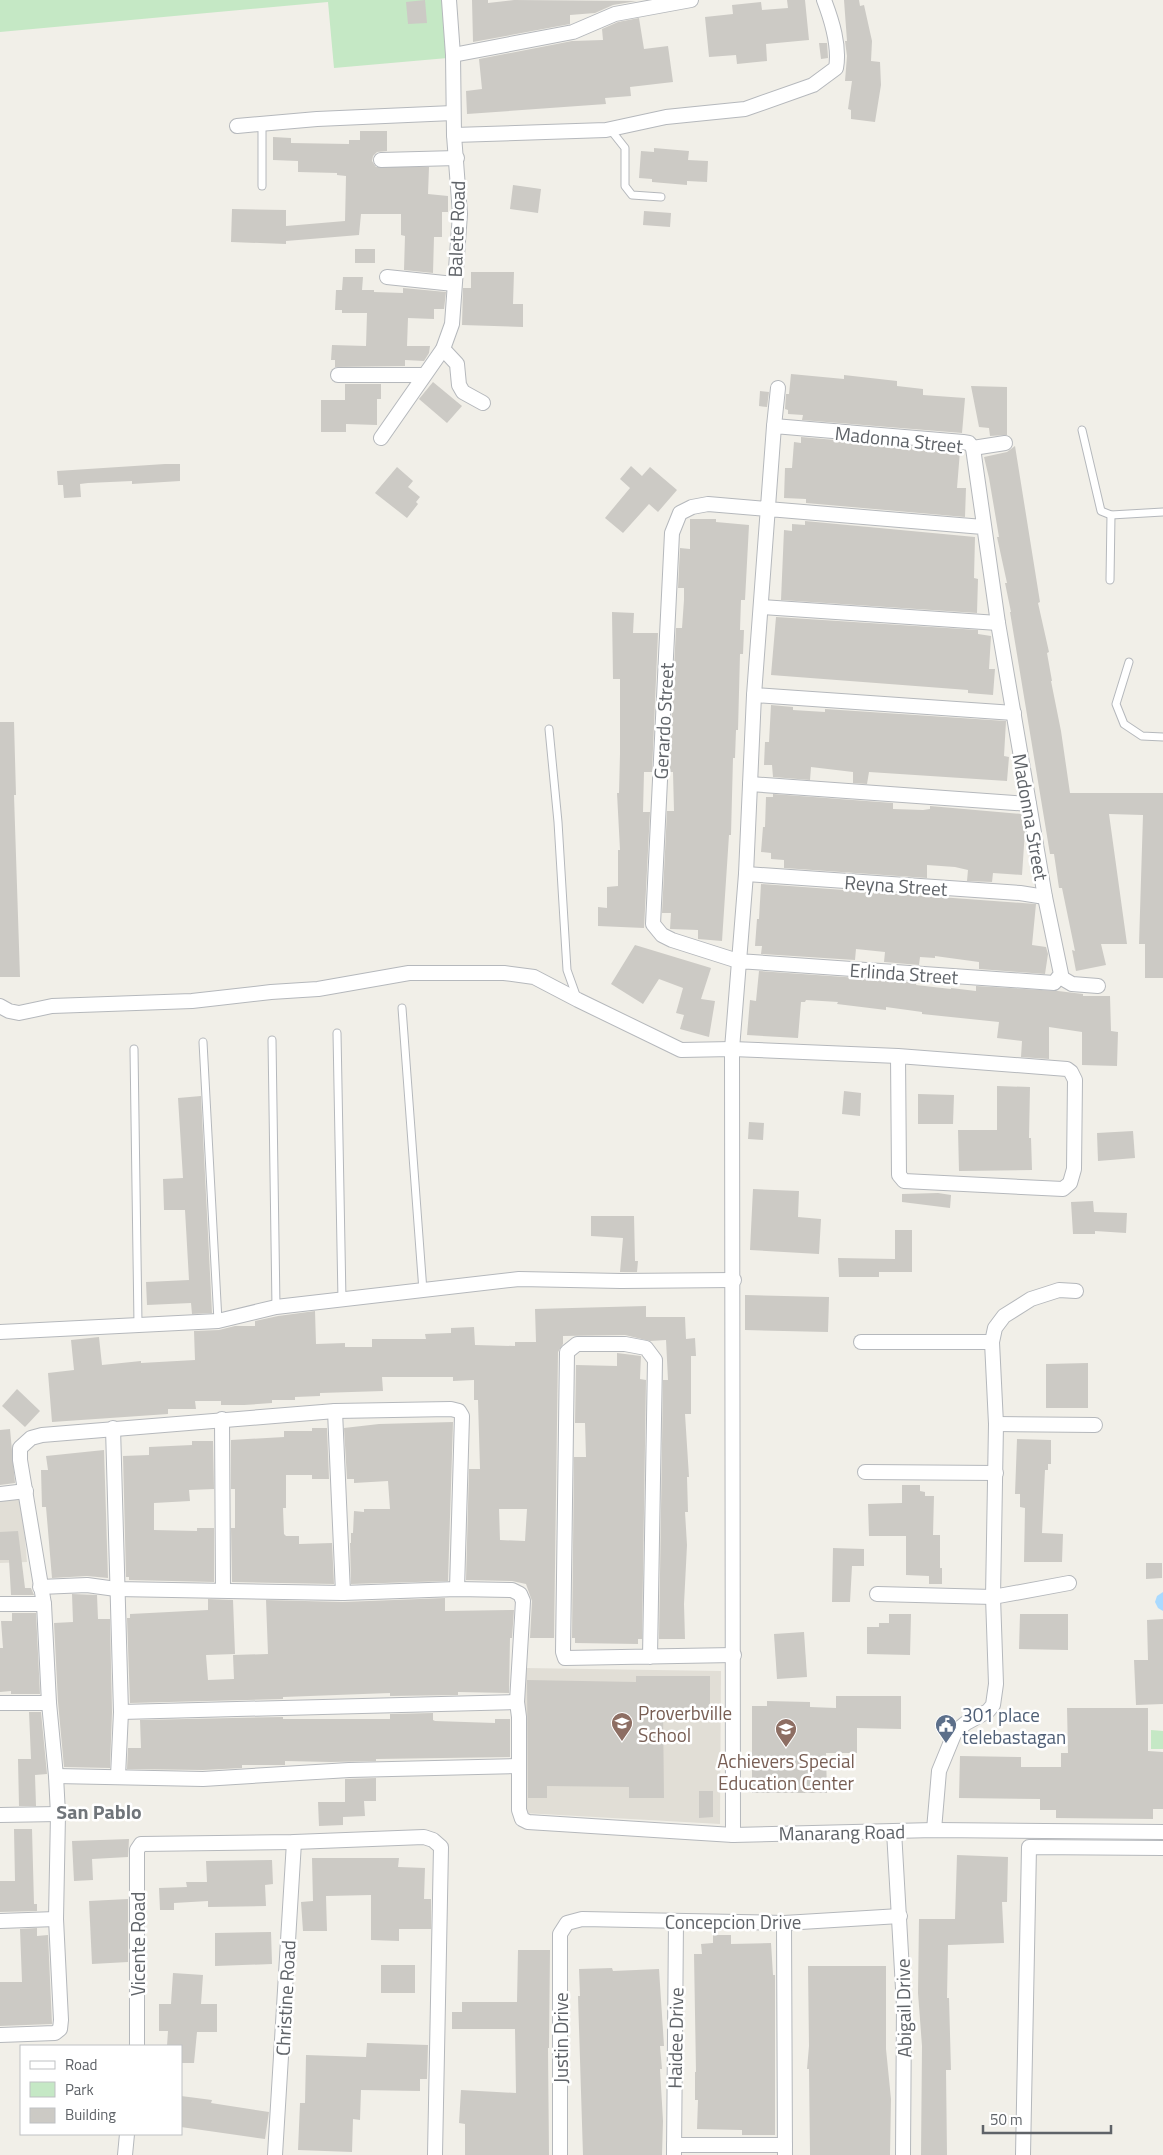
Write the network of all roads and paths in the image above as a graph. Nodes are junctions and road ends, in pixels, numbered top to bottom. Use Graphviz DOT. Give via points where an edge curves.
graph roads {
  1 [pos="449,0"];
  2 [pos="691,0"];
  3 [pos="824,0"];
  4 [pos="670,3"];
  5 [pos="453,55"];
  6 [pos="453,113"];
  7 [pos="262,124"];
  8 [pos="237,126"];
  9 [pos="609,129"];
  10 [pos="454,135"];
  11 [pos="457,158"];
  12 [pos="381,160"];
  13 [pos="262,186"];
  14 [pos="660,198"];
  15 [pos="387,277"];
  16 [pos="454,284"];
  17 [pos="444,350"];
  18 [pos="338,375"];
  19 [pos="424,375"];
  20 [pos="778,388"];
  21 [pos="483,403"];
  22 [pos="774,426"];
  23 [pos="1082,430"];
  24 [pos="381,438"];
  25 [pos="1005,443"];
  26 [pos="973,448"];
  27 [pos="767,509"];
  28 [pos="1163,512"];
  29 [pos="1110,516"];
  30 [pos="983,527"];
  31 [pos="1110,580"];
  32 [pos="761,607"];
  33 [pos="998,622"];
  34 [pos="1129,662"];
  35 [pos="754,695"];
  36 [pos="1014,712"];
  37 [pos="549,729"];
  38 [pos="1163,737"];
  39 [pos="750,784"];
  40 [pos="1029,804"];
  41 [pos="746,874"];
  42 [pos="1045,897"];
  43 [pos="738,961"];
  44 [pos="1060,974"];
  45 [pos="1098,986"];
  46 [pos="578,1000"];
  47 [pos="0,1006"];
  48 [pos="402,1008"];
  49 [pos="337,1033"];
  50 [pos="272,1040"];
  51 [pos="203,1042"];
  52 [pos="134,1049"];
  53 [pos="732,1049"];
  54 [pos="898,1056"];
  55 [pos="734,1280"];
  56 [pos="1076,1291"];
  57 [pos="424,1292"];
  58 [pos="342,1301"];
  59 [pos="276,1307"];
  60 [pos="218,1321"];
  61 [pos="138,1324"];
  62 [pos="0,1332"];
  63 [pos="861,1342"];
  64 [pos="992,1342"];
  65 [pos="335,1410"];
  66 [pos="222,1419"];
  67 [pos="996,1424"];
  68 [pos="1095,1424"];
  69 [pos="112,1428"];
  70 [pos="865,1472"];
  71 [pos="996,1473"];
  72 [pos="26,1491"];
  73 [pos="0,1494"];
  74 [pos="1069,1583"];
  75 [pos="40,1587"];
  76 [pos="116,1589"];
  77 [pos="457,1589"];
  78 [pos="223,1590"];
  79 [pos="343,1593"];
  80 [pos="877,1594"];
  81 [pos="993,1597"];
  82 [pos="0,1604"];
  83 [pos="44,1604"];
  84 [pos="734,1655"];
  85 [pos="650,1657"];
  86 [pos="49,1702"];
  87 [pos="517,1702"];
  88 [pos="0,1703"];
  89 [pos="121,1712"];
  90 [pos="518,1766"];
  91 [pos="56,1776"];
  92 [pos="118,1776"];
  93 [pos="58,1814"];
  94 [pos="0,1816"];
  95 [pos="934,1830"];
  96 [pos="894,1831"];
  97 [pos="1163,1832"];
  98 [pos="733,1835"];
  99 [pos="294,1842"];
  100 [pos="1163,1848"];
  101 [pos="900,1916"];
  102 [pos="56,1919"];
  103 [pos="0,1921"];
  104 [pos="676,1921"];
  105 [pos="567,1923"];
  106 [pos="784,1923"];
  107 [pos="0,2035"];
  108 [pos="137,2045"];
  109 [pos="127,2135"];
  110 [pos="674,2150"];
  111 [pos="785,2150"];
  112 [pos="125,2155"];
  113 [pos="275,2155"];
  114 [pos="435,2155"];
  115 [pos="560,2155"];
  116 [pos="903,2155"];
  117 [pos="1023,2155"];
  1 -- 5 [label="street, Balete Road"];
  2 -- 4 [label="street"];
  3 -- 9 [label="street" via="837,59 836,68 813,86 745,109 666,117"];
  4 -- 5 [label="street" via="615,14 573,32"];
  5 -- 6 [label="street, Balete Road"];
  6 -- 7 [label="street"];
  6 -- 10 [label="street, Balete Road"];
  7 -- 8 [label="street"];
  7 -- 13 [label="lane"];
  9 -- 10 [label="street"];
  9 -- 14 [label="lane" via="625,148 627,190 632,195"];
  10 -- 11 [label="street, Balete Road"];
  11 -- 12 [label="street"];
  11 -- 16 [label="street, Balete Road" via="460,214"];
  15 -- 16 [label="street"];
  16 -- 17 [label="street, Balete Road" via="452,324"];
  17 -- 19 [label="street, Balete Road"];
  17 -- 21 [label="street" via="457,364 459,386 463,392"];
  18 -- 19 [label="street"];
  19 -- 24 [label="street, Balete Road"];
  20 -- 22 [label="street"];
  22 -- 26 [label="street, Madonna Street" via="963,442"];
  22 -- 27 [label="street"];
  23 -- 29 [label="lane" via="1101,511"];
  25 -- 26 [label="street"];
  26 -- 30 [label="street, Madonna Street"];
  27 -- 30 [label="street"];
  27 -- 32 [label="street"];
  27 -- 43 [label="street, Gerardo Street" via="708,504 692,507 680,513 672,533 653,924 662,935 672,940"];
  28 -- 29 [label="lane"];
  29 -- 31 [label="lane"];
  30 -- 33 [label="street, Madonna Street"];
  32 -- 33 [label="street"];
  32 -- 35 [label="street"];
  33 -- 36 [label="street, Madonna Street"];
  34 -- 38 [label="lane" via="1116,704 1124,724 1142,736"];
  35 -- 36 [label="street"];
  35 -- 39 [label="street"];
  36 -- 40 [label="street, Madonna Street"];
  37 -- 46 [label="lane" via="567,970"];
  39 -- 40 [label="street"];
  39 -- 41 [label="street"];
  40 -- 42 [label="street, Madonna Street"];
  41 -- 42 [label="street, Reyna Street"];
  41 -- 43 [label="street"];
  42 -- 44 [label="street, Madonna Street"];
  43 -- 44 [label="street, Erlinda Street" via="1054,983"];
  43 -- 53 [label="street"];
  44 -- 45 [label="street" via="1072,984"];
  46 -- 47 [label="street" via="534,977 504,973 409,973 318,989 192,1000 52,1006 19,1013"];
  46 -- 53 [label="street" via="681,1050"];
  48 -- 57 [label="lane"];
  49 -- 58 [label="lane"];
  50 -- 59 [label="lane"];
  51 -- 60 [label="lane"];
  52 -- 61 [label="lane"];
  53 -- 54 [label="street"];
  53 -- 55 [label="street"];
  54 -- 54 [label="street" via="1067,1069 1075,1080 1074,1170 1070,1183 1063,1189 904,1181 899,1175"];
  55 -- 57 [label="street" via="519,1279"];
  55 -- 84 [label="street"];
  56 -- 64 [label="street" via="1045,1293 1016,1308 995,1328"];
  57 -- 58 [label="street"];
  58 -- 59 [label="street"];
  59 -- 60 [label="street"];
  60 -- 61 [label="street"];
  61 -- 62 [label="street"];
  63 -- 64 [label="street"];
  64 -- 67 [label="street"];
  65 -- 66 [label="street"];
  65 -- 77 [label="street" via="459,1411 462,1416"];
  65 -- 79 [label="street"];
  66 -- 69 [label="street"];
  66 -- 78 [label="street"];
  67 -- 68 [label="street"];
  67 -- 71 [label="street"];
  69 -- 72 [label="street" via="32,1438 20,1448"];
  69 -- 76 [label="street"];
  70 -- 71 [label="street"];
  71 -- 81 [label="street"];
  72 -- 73 [label="street"];
  72 -- 75 [label="street"];
  74 -- 81 [label="street"];
  75 -- 76 [label="street" via="87,1585"];
  75 -- 83 [label="street"];
  76 -- 78 [label="street"];
  76 -- 89 [label="street"];
  77 -- 79 [label="street"];
  77 -- 87 [label="street" via="512,1590 520,1594 523,1605"];
  78 -- 79 [label="street"];
  80 -- 81 [label="street"];
  81 -- 95 [label="street" via="996,1684 993,1705 955,1732 939,1771"];
  82 -- 83 [label="street"];
  83 -- 86 [label="street"];
  84 -- 85 [label="street"];
  84 -- 98 [label="street"];
  85 -- 85 [label="street" via="655,1360 646,1348 625,1344 577,1344 567,1352 563,1652 566,1659"];
  86 -- 88 [label="street"];
  86 -- 91 [label="street"];
  87 -- 89 [label="street"];
  87 -- 90 [label="street"];
  89 -- 92 [label="street"];
  90 -- 92 [label="street" via="349,1770 203,1779"];
  90 -- 98 [label="street, Manarang Road" via="522,1819 535,1823"];
  91 -- 92 [label="street"];
  91 -- 93 [label="street"];
  93 -- 94 [label="street"];
  93 -- 102 [label="street"];
  95 -- 96 [label="street, Manarang Road"];
  95 -- 97 [label="street, Manarang Road"];
  96 -- 98 [label="street, Manarang Road"];
  96 -- 101 [label="street, Abigail Drive"];
  99 -- 108 [label="street, Vicente Road" via="141,1844 137,1850"];
  99 -- 113 [label="street, Christine Road"];
  99 -- 114 [label="street" via="424,1837 441,1847"];
  100 -- 117 [label="street" via="1030,1847"];
  101 -- 106 [label="street, Concepcion Drive"];
  101 -- 116 [label="street, Abigail Drive" via="904,2006"];
  102 -- 103 [label="street"];
  102 -- 107 [label="street" via="60,2029 55,2033"];
  104 -- 105 [label="street, Concepcion Drive" via="582,1919"];
  104 -- 106 [label="street, Concepcion Drive"];
  104 -- 110 [label="street, Haidee Drive"];
  105 -- 115 [label="street, Justin Drive" via="560,1934"];
  106 -- 111 [label="street"];
  109 -- 112 [label="street"];
  110 -- 111 [label="street"];
}
